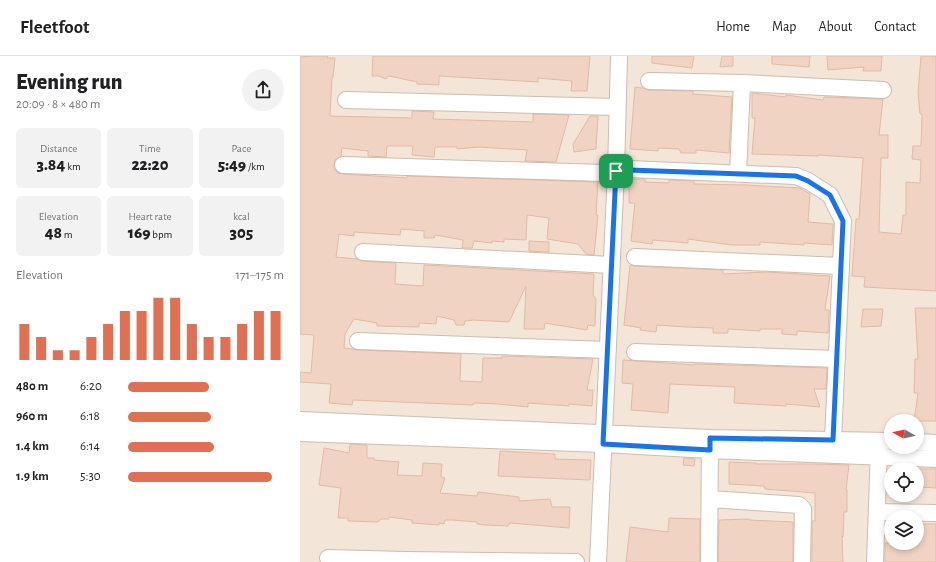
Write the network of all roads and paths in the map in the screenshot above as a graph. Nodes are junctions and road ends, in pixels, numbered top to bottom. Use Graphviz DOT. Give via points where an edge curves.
graph roads {
  1 [pos="619,56"];
  2 [pos="649,81"];
  3 [pos="742,83"];
  4 [pos="883,90"];
  5 [pos="346,100"];
  6 [pos="617,107"];
  7 [pos="343,165"];
  8 [pos="616,171"];
  9 [pos="738,174"];
  10 [pos="363,252"];
  11 [pos="635,257"];
  12 [pos="611,265"];
  13 [pos="841,266"];
  14 [pos="358,341"];
  15 [pos="608,350"];
  16 [pos="635,352"];
  17 [pos="837,359"];
  18 [pos="300,420"];
  19 [pos="300,433"];
  20 [pos="603,438"];
  21 [pos="833,440"];
  22 [pos="924,442"];
  23 [pos="936,443"];
  24 [pos="710,444"];
  25 [pos="883,446"];
  26 [pos="936,458"];
  27 [pos="710,499"];
  28 [pos="877,512"];
  29 [pos="936,513"];
  30 [pos="328,558"];
  31 [pos="405,561"];
  32 [pos="526,562"];
  33 [pos="576,562"];
  34 [pos="598,562"];
  35 [pos="709,562"];
  36 [pos="802,562"];
  37 [pos="875,562"];
  1 -- 6 [label="street"];
  2 -- 3 [label="street"];
  3 -- 4 [label="street"];
  3 -- 9 [label="street"];
  5 -- 6 [label="street"];
  6 -- 8 [label="street"];
  7 -- 8 [label="street" via="603,173"];
  8 -- 9 [label="street"];
  8 -- 12 [label="street"];
  9 -- 13 [label="street" via="796,176 830,195 843,221"];
  10 -- 12 [label="street"];
  11 -- 13 [label="street"];
  12 -- 15 [label="street"];
  13 -- 17 [label="street"];
  14 -- 15 [label="street"];
  15 -- 20 [label="street"];
  16 -- 17 [label="street"];
  17 -- 21 [label="street"];
  18 -- 20 [label="street"];
  19 -- 20 [label="street"];
  20 -- 24 [label="street"];
  20 -- 34 [label="street"];
  21 -- 24 [label="street"];
  21 -- 25 [label="street"];
  22 -- 23 [label="street"];
  24 -- 25 [label="street"];
  24 -- 27 [label="street"];
  25 -- 26 [label="street"];
  25 -- 28 [label="street"];
  27 -- 35 [label="street"];
  27 -- 36 [label="street" via="799,505 804,514"];
  28 -- 29 [label="street"];
  28 -- 37 [label="street"];
  30 -- 31 [label="street"];
  31 -- 32 [label="street"];
  32 -- 33 [label="street"];
}
